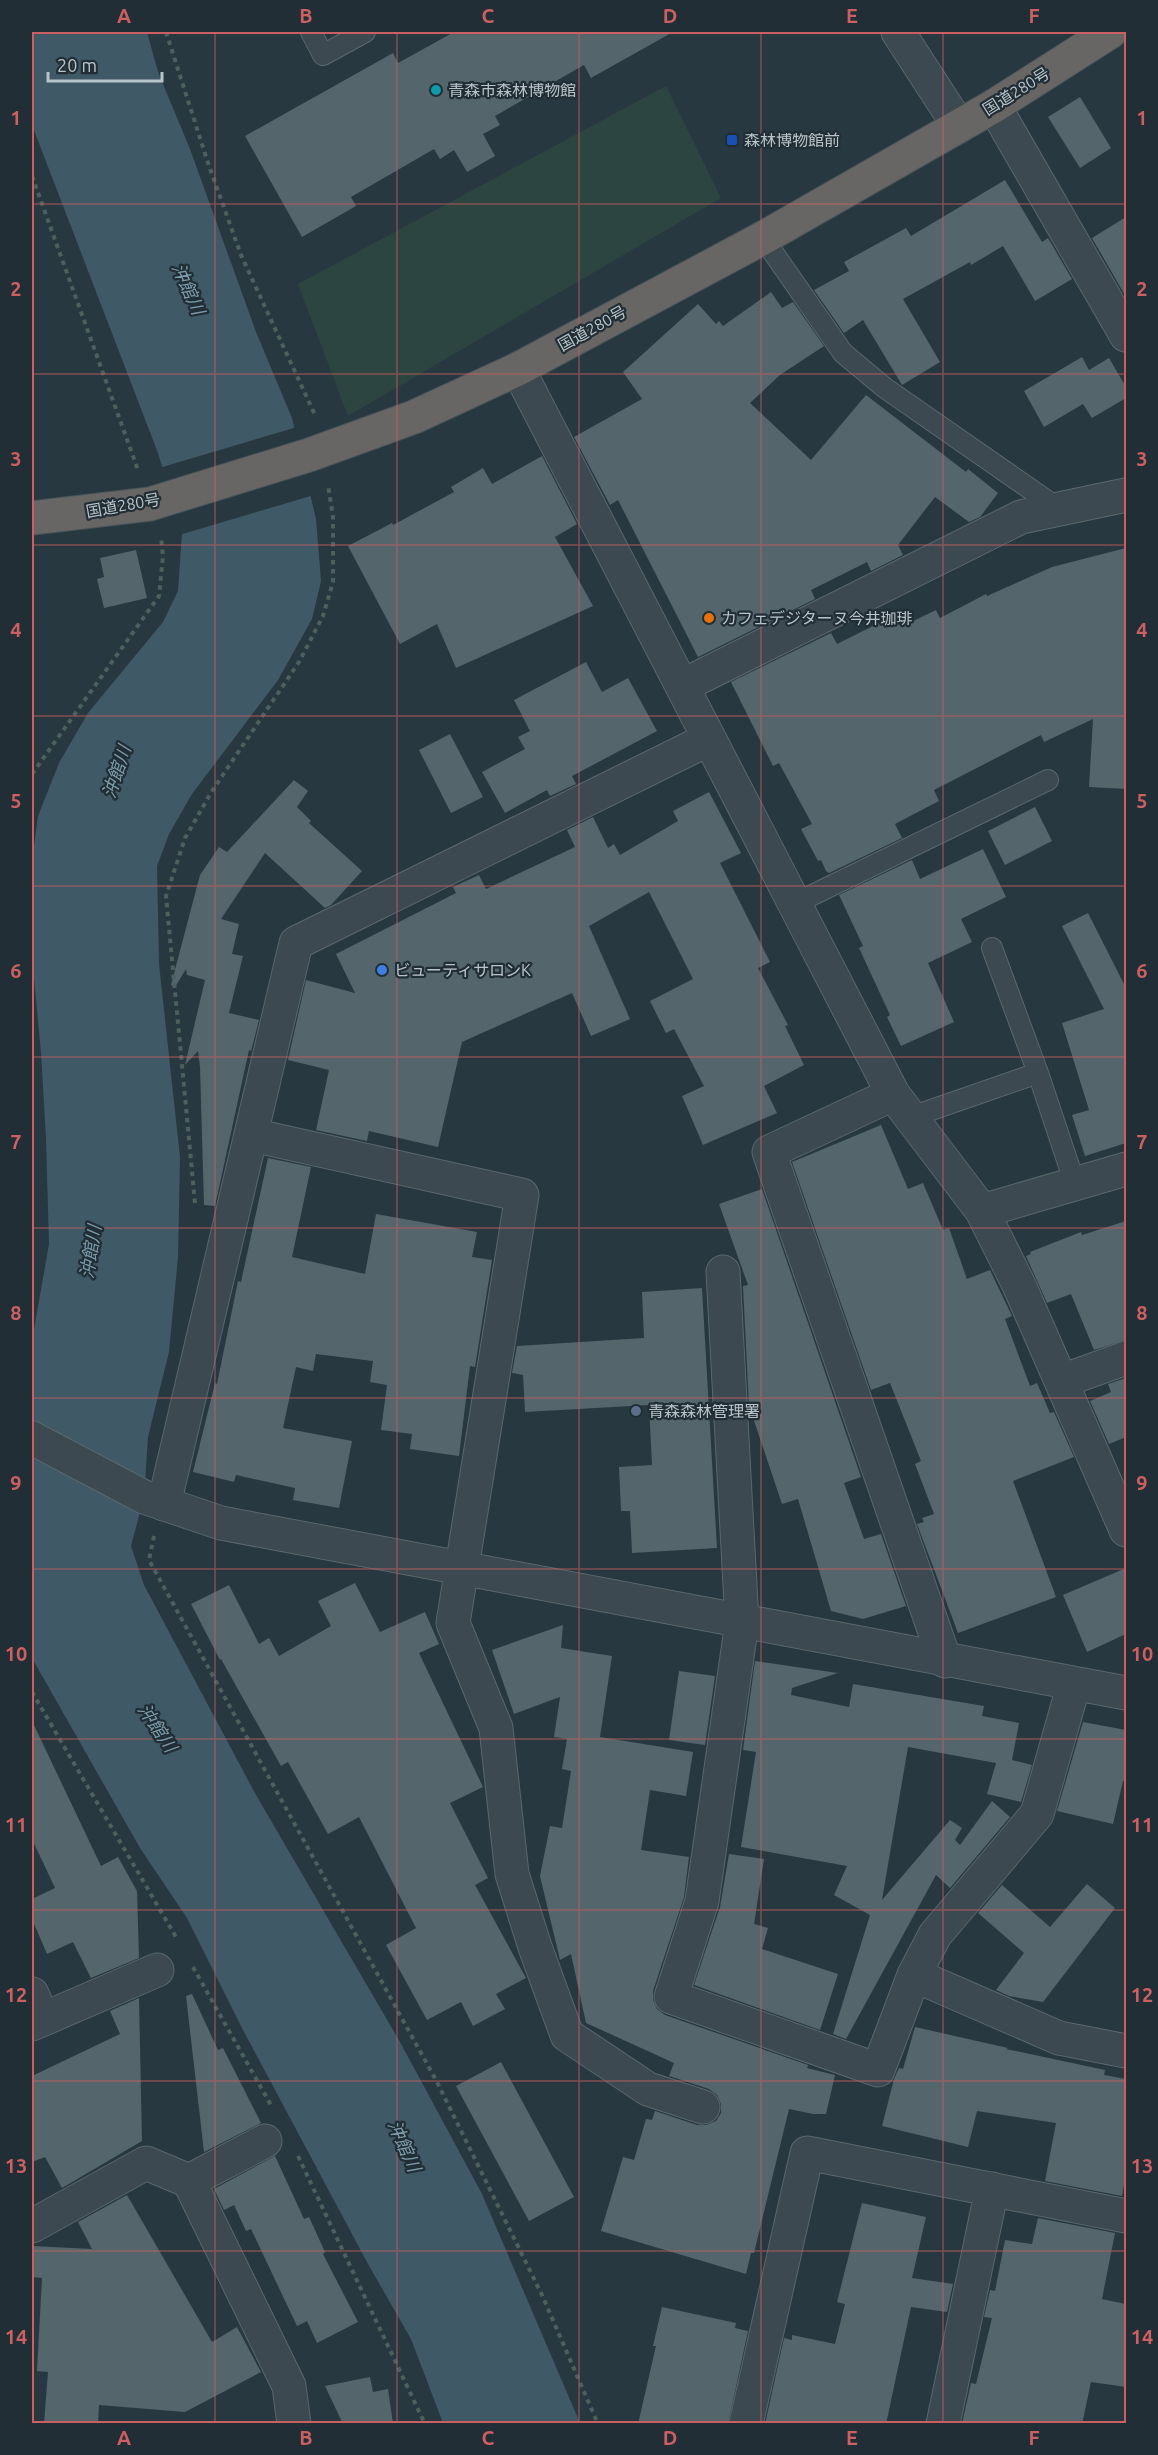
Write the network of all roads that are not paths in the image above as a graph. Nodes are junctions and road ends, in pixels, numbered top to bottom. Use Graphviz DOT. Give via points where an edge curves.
graph roads {
  1 [pos="311,32"];
  2 [pos="365,32"];
  3 [pos="898,32"];
  4 [pos="1110,32"];
  5 [pos="994,106"];
  6 [pos="959,126"];
  7 [pos="763,238"];
  8 [pos="1126,335"];
  9 [pos="518,369"];
  10 [pos="1126,495"];
  11 [pos="1059,509"];
  12 [pos="32,518"];
  13 [pos="682,686"];
  14 [pos="710,738"];
  15 [pos="1048,780"];
  16 [pos="794,904"];
  17 [pos="992,948"];
  18 [pos="1038,1073"];
  19 [pos="902,1106"];
  20 [pos="252,1135"];
  21 [pos="1126,1169"];
  22 [pos="1075,1184"];
  23 [pos="982,1211"];
  24 [pos="723,1272"];
  25 [pos="1126,1358"];
  26 [pos="1062,1381"];
  27 [pos="32,1438"];
  28 [pos="155,1510"];
  29 [pos="1126,1526"];
  30 [pos="463,1568"];
  31 [pos="742,1622"];
  32 [pos="945,1661"];
  33 [pos="1074,1684"];
  34 [pos="1126,1694"];
  35 [pos="157,1970"];
  36 [pos="914,1975"];
  37 [pos="35,2013"];
  38 [pos="1126,2050"];
  39 [pos="703,2107"];
  40 [pos="270,2126"];
  41 [pos="189,2181"];
  42 [pos="992,2189"];
  43 [pos="1126,2216"];
  44 [pos="32,2226"];
  45 [pos="294,2424"];
  46 [pos="746,2424"];
  47 [pos="943,2424"];
  1 -- 2 [label="lane" via="324,55"];
  3 -- 6 [label="street"];
  4 -- 5 [label="highway, 国道280号"];
  5 -- 6 [label="highway, 国道280号"];
  5 -- 8 [label="street"];
  6 -- 7 [label="highway, 国道280号"];
  7 -- 9 [label="highway, 国道280号"];
  7 -- 11 [label="lane" via="843,353 885,388"];
  9 -- 12 [label="highway, 国道280号" via="414,417 309,455 157,501"];
  9 -- 13 [label="street"];
  10 -- 11 [label="street"];
  11 -- 13 [label="street" via="1021,517"];
  13 -- 14 [label="street"];
  14 -- 16 [label="street"];
  14 -- 20 [label="street" via="296,943"];
  15 -- 16 [label="lane"];
  16 -- 19 [label="street"];
  17 -- 18 [label="lane"];
  18 -- 19 [label="lane"];
  18 -- 22 [label="lane"];
  19 -- 23 [label="street"];
  19 -- 32 [label="street" via="769,1152"];
  20 -- 28 [label="street"];
  20 -- 30 [label="street" via="522,1195"];
  21 -- 22 [label="street"];
  22 -- 23 [label="street"];
  23 -- 26 [label="street"];
  24 -- 31 [label="street"];
  25 -- 26 [label="street"];
  26 -- 29 [label="street"];
  27 -- 28 [label="street"];
  28 -- 30 [label="street"];
  30 -- 31 [label="street"];
  30 -- 39 [label="street" via="453,1623 496,1728 512,1874 567,2035 648,2089"];
  31 -- 32 [label="street"];
  31 -- 36 [label="street" via="702,1901 671,1997 878,2070"];
  32 -- 33 [label="street"];
  33 -- 34 [label="street"];
  33 -- 36 [label="street" via="1038,1814 934,1935"];
  35 -- 37 [label="street"];
  36 -- 38 [label="street" via="1059,2038"];
  40 -- 41 [label="street"];
  41 -- 44 [label="street" via="146,2163"];
  41 -- 45 [label="street" via="289,2386"];
  42 -- 43 [label="street"];
  42 -- 46 [label="street" via="807,2153"];
  42 -- 47 [label="street"];
}
